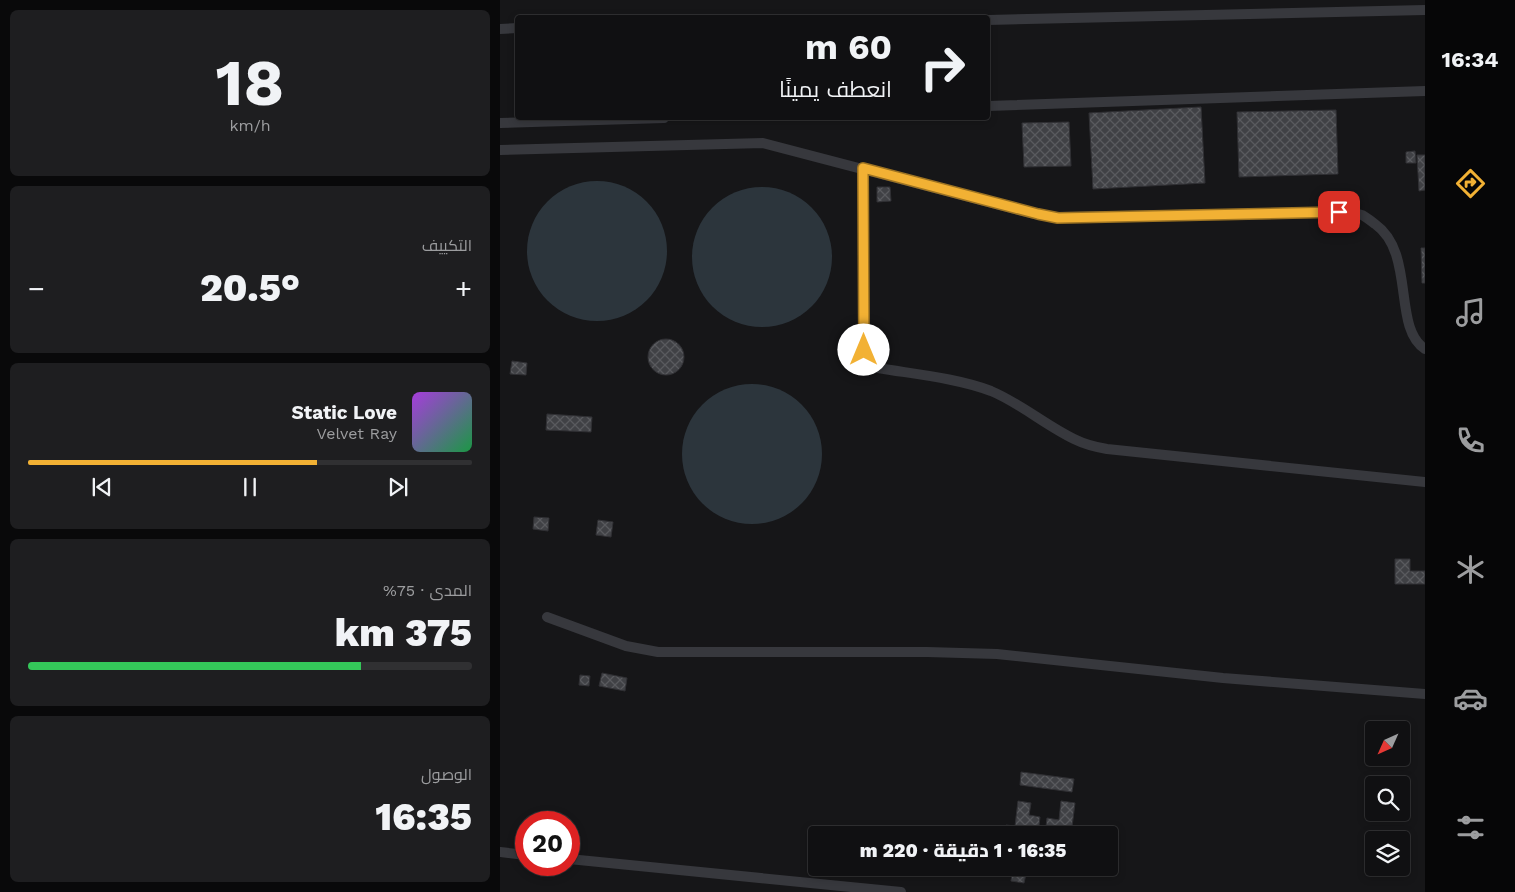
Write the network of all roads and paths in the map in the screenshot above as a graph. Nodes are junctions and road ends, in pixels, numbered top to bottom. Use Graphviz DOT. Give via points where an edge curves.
graph roads {
  1 [pos="1425,10"];
  2 [pos="990,20"];
  3 [pos="515,28"];
  4 [pos="500,29"];
  5 [pos="1425,91"];
  6 [pos="990,106"];
  7 [pos="598,120"];
  8 [pos="500,123"];
  9 [pos="500,150"];
  10 [pos="863,168"];
  11 [pos="1425,349"];
  12 [pos="1425,482"];
  13 [pos="547,617"];
  14 [pos="1425,694"];
  15 [pos="500,852"];
  16 [pos="515,853"];
  17 [pos="580,860"];
  18 [pos="901,892"];
  1 -- 2 [label="lane"];
  3 -- 4 [label="lane"];
  5 -- 6 [label="lane"];
  7 -- 8 [label="lane"];
  9 -- 10 [label="lane" via="763,143"];
  10 -- 11 [label="lane" via="1058,218 1339,212 1362,215 1380,228 1392,243 1400,268 1410,330 1417,344"];
  10 -- 12 [label="lane" via="864,350 868,361 878,368 991,391 1073,439 1106,449"];
  13 -- 14 [label="lane" via="626,646 658,652 997,654 1223,678"];
  15 -- 16 [label="lane"];
  17 -- 18 [label="lane"];
}
